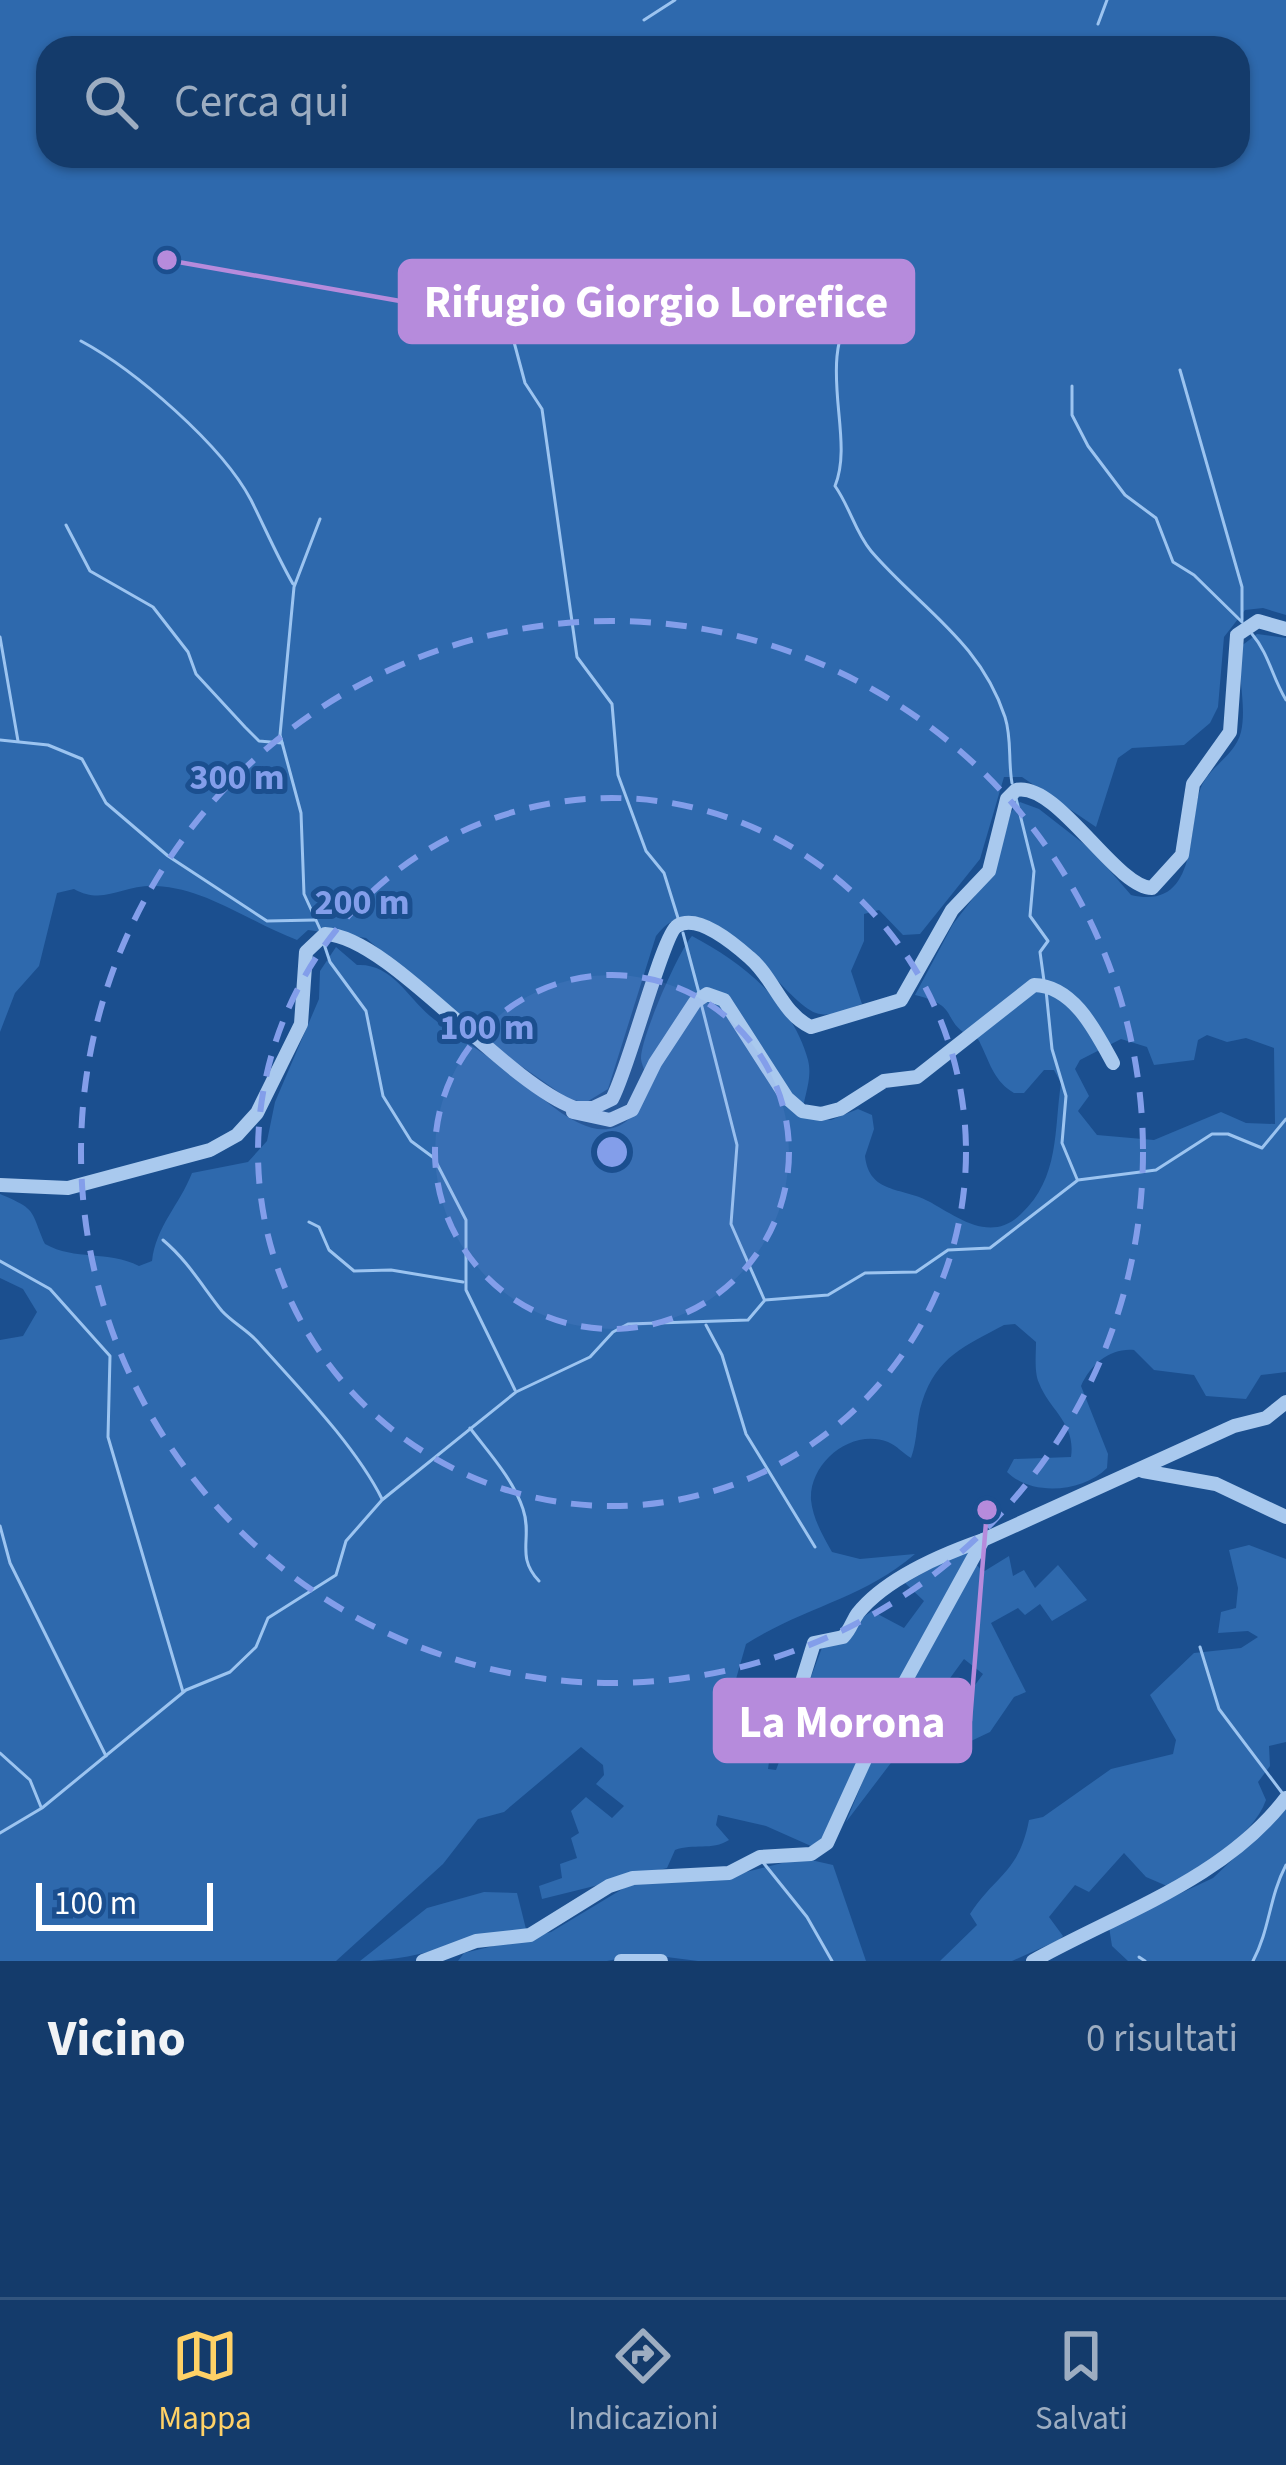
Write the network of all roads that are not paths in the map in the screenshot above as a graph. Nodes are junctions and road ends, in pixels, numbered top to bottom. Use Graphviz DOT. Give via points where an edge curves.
graph roads {
  1 [pos="1286,629"];
  2 [pos="1113,1063"];
  3 [pos="559,1102"];
  4 [pos="0,1185"];
  5 [pos="1286,1402"];
  6 [pos="1143,1472"];
  7 [pos="1286,1517"];
  8 [pos="983,1540"];
  9 [pos="782,1746"];
  10 [pos="1286,1798"];
  11 [pos="423,1961"];
  12 [pos="621,1961"];
  13 [pos="661,1961"];
  14 [pos="1034,1961"];
  1 -- 3 [label="street" via="1258,621 1237,635 1230,732 1196,775 1186,844 1160,884 1129,882 1097,842 1039,794 1020,789 1007,799 989,871 952,910 896,1004 811,1027 752,960 699,923 684,923 663,946 642,1028 612,1099 593,1108"];
  2 -- 3 [label="street" via="1083,1013 1052,987 1034,985 917,1077 884,1081 836,1111 812,1113 787,1098 724,1000 707,994 625,1115 588,1118"];
  3 -- 4 [label="street" via="395,972 346,938 325,934 306,952 302,1024 237,1136 68,1188"];
  5 -- 6 [label="street"];
  6 -- 7 [label="street" via="1216,1484"];
  6 -- 8 [label="street"];
  8 -- 9 [label="street" via="881,1595 843,1637 814,1643"];
  8 -- 11 [label="street" via="827,1843 811,1854 760,1857 729,1873 609,1886 530,1935 476,1941"];
  10 -- 14 [label="street" via="1206,1873"];
  12 -- 13 [label="street"];
}
